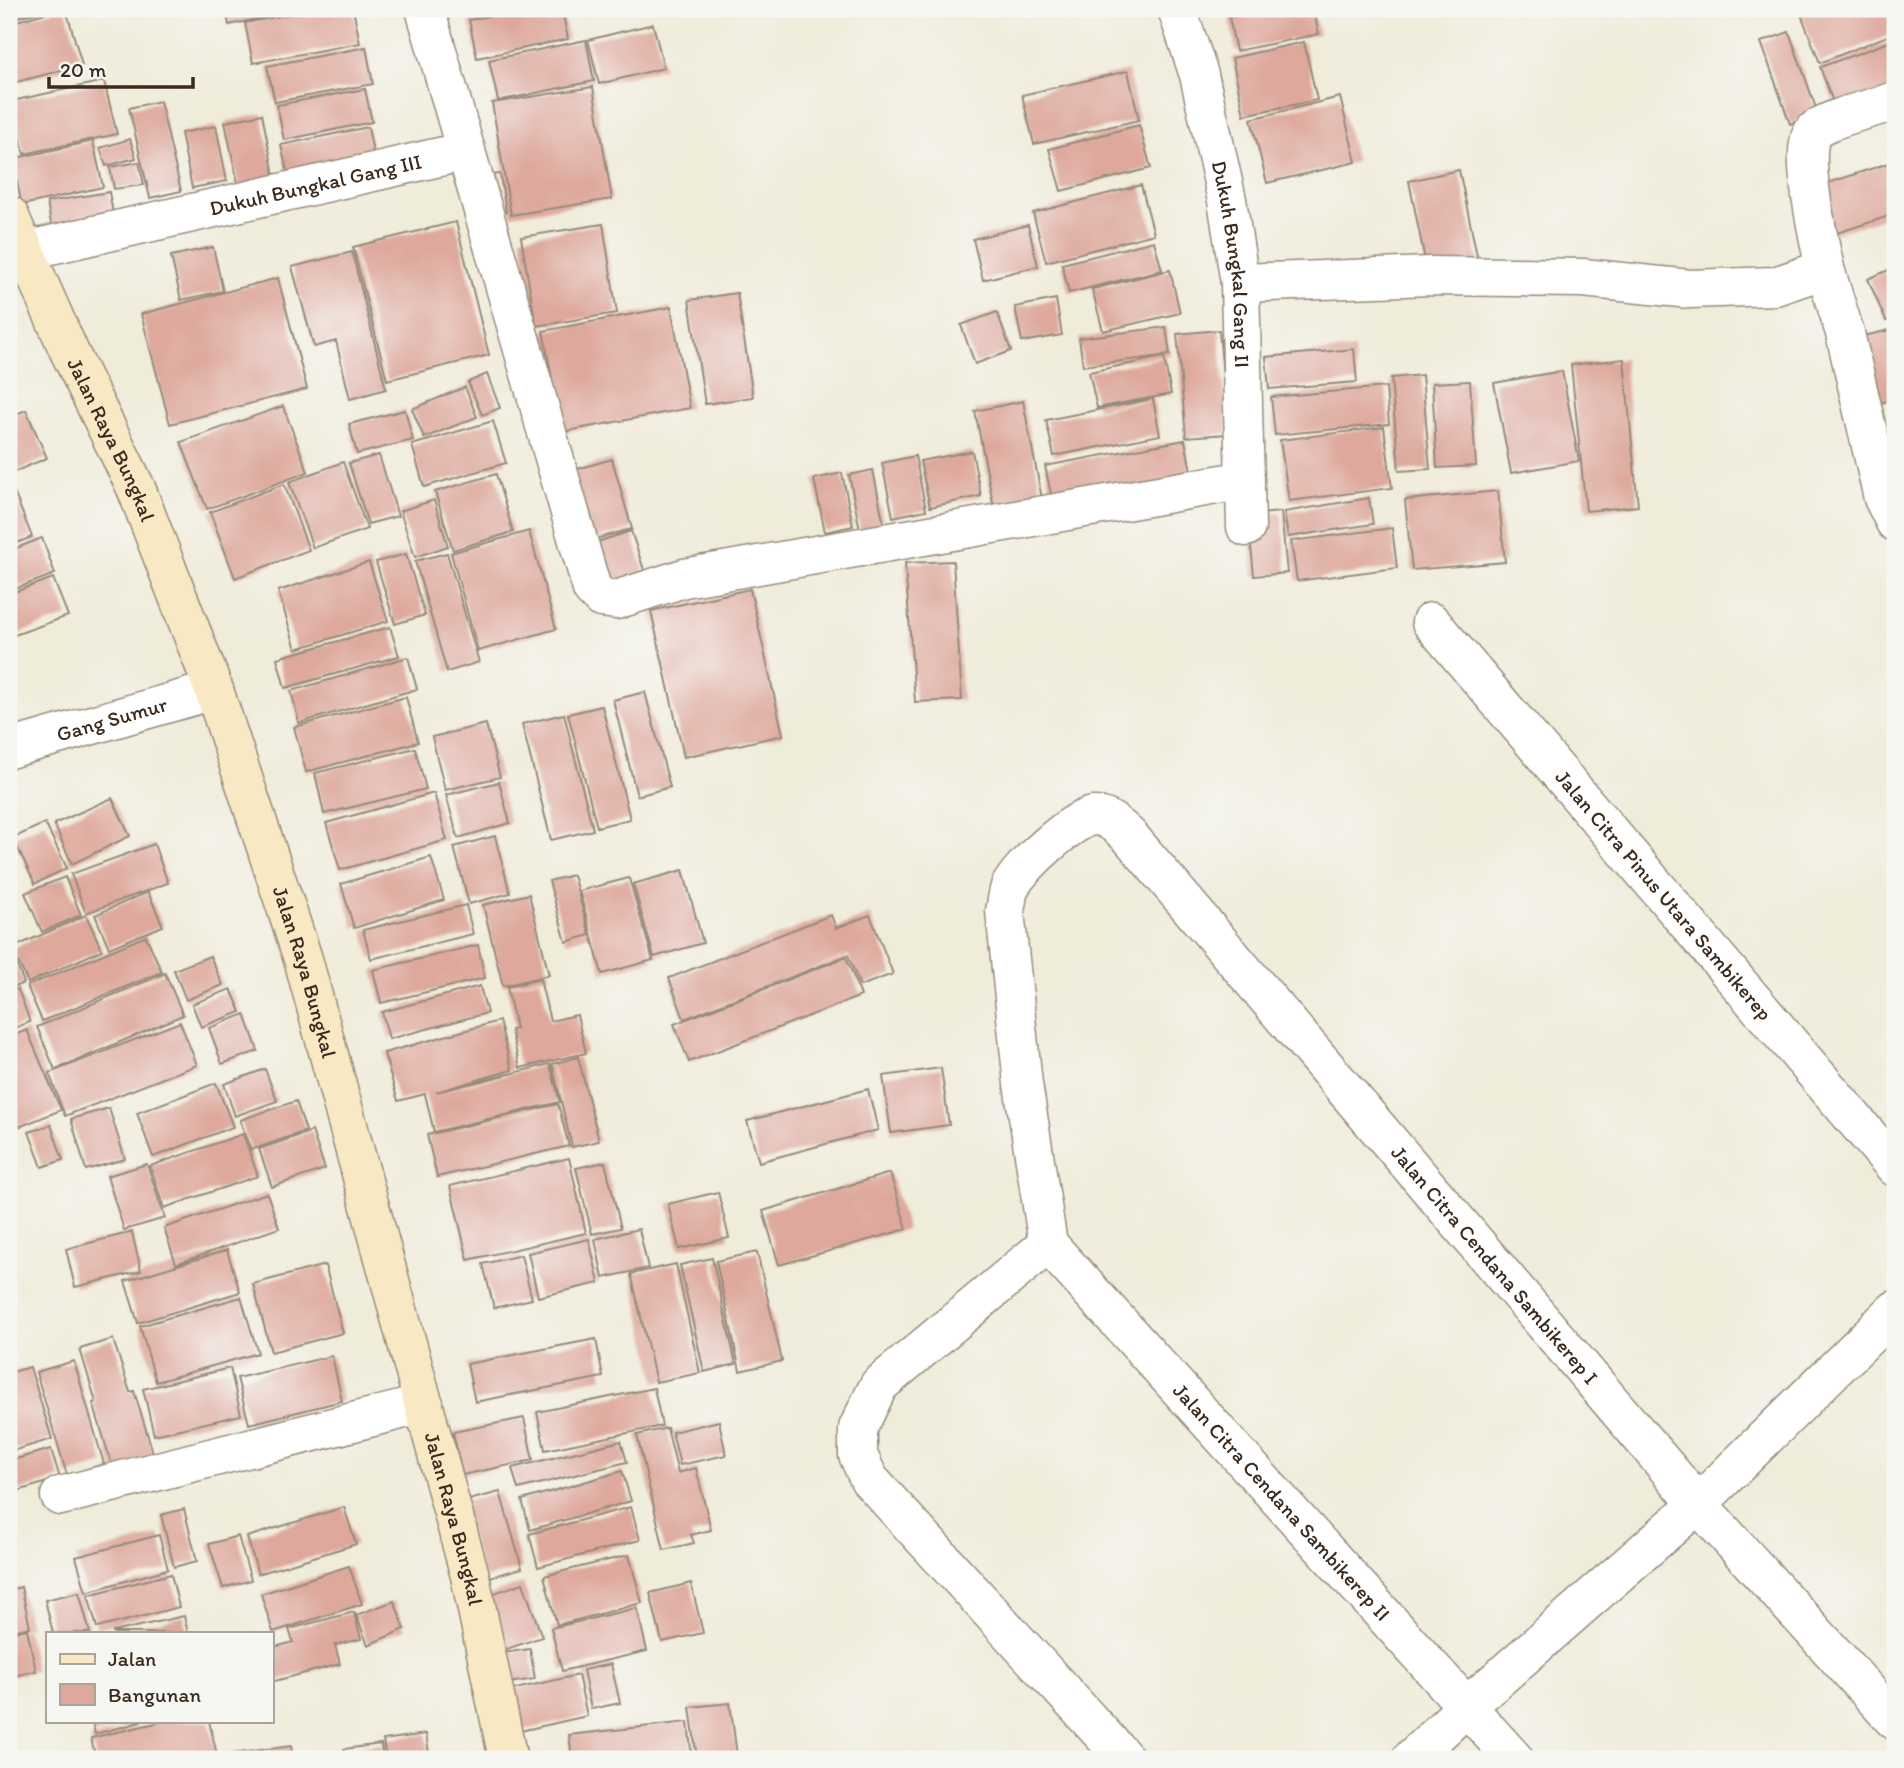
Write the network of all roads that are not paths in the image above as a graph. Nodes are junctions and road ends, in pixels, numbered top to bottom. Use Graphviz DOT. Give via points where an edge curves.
graph roads {
  1 [pos="425,9"];
  2 [pos="1177,9"];
  3 [pos="1895,101"];
  4 [pos="466,151"];
  5 [pos="9,215"];
  6 [pos="23,251"];
  7 [pos="1825,269"];
  8 [pos="1240,283"];
  9 [pos="1245,480"];
  10 [pos="1895,522"];
  11 [pos="1246,527"];
  12 [pos="1431,622"];
  13 [pos="214,691"];
  14 [pos="9,750"];
  15 [pos="1895,1167"];
  16 [pos="1048,1244"];
  17 [pos="1895,1310"];
  18 [pos="424,1404"];
  19 [pos="60,1496"];
  20 [pos="1698,1504"];
  21 [pos="1466,1707"];
  22 [pos="1895,1721"];
  23 [pos="508,1759"];
  24 [pos="1125,1759"];
  25 [pos="1411,1759"];
  26 [pos="1514,1759"];
  1 -- 4 [label="street"];
  2 -- 8 [label="street, Dukuh Bungkal Gang II" via="1199,75"];
  3 -- 7 [label="street" via="1813,131 1808,145 1812,204"];
  4 -- 6 [label="street, Dukuh Bungkal Gang III"];
  4 -- 9 [label="street" via="592,589 601,598 616,600 684,578"];
  5 -- 6 [label="street, Jalan Raya Bungkal"];
  6 -- 13 [label="street, Jalan Raya Bungkal" via="136,488"];
  7 -- 8 [label="street" via="1775,286 1690,289 1583,278 1430,276"];
  7 -- 10 [label="street" via="1845,333 1883,498"];
  8 -- 9 [label="street, Dukuh Bungkal Gang II"];
  9 -- 11 [label="street, Dukuh Bungkal Gang II"];
  12 -- 15 [label="street, Jalan Citra Pinus Utara Sambikerep"];
  13 -- 14 [label="street, Gang Sumur"];
  13 -- 18 [label="street, Jalan Raya Bungkal" via="303,960"];
  16 -- 20 [label="street, Jalan Citra Cendana Sambikerep I" via="1023,1084 1005,911 1009,887 1024,865 1069,828 1092,816 1104,818 1130,837"];
  16 -- 21 [label="street, Jalan Citra Cendana Sambikerep II"];
  16 -- 24 [label="street" via="879,1385 858,1428 858,1455 869,1479"];
  17 -- 20 [label="street"];
  18 -- 19 [label="street"];
  18 -- 23 [label="street, Jalan Raya Bungkal" via="470,1576"];
  20 -- 21 [label="street"];
  20 -- 22 [label="street, Jalan Citra Cendana Sambikerep I"];
  21 -- 25 [label="street"];
  21 -- 26 [label="street, Jalan Citra Cendana Sambikerep II"];
}
